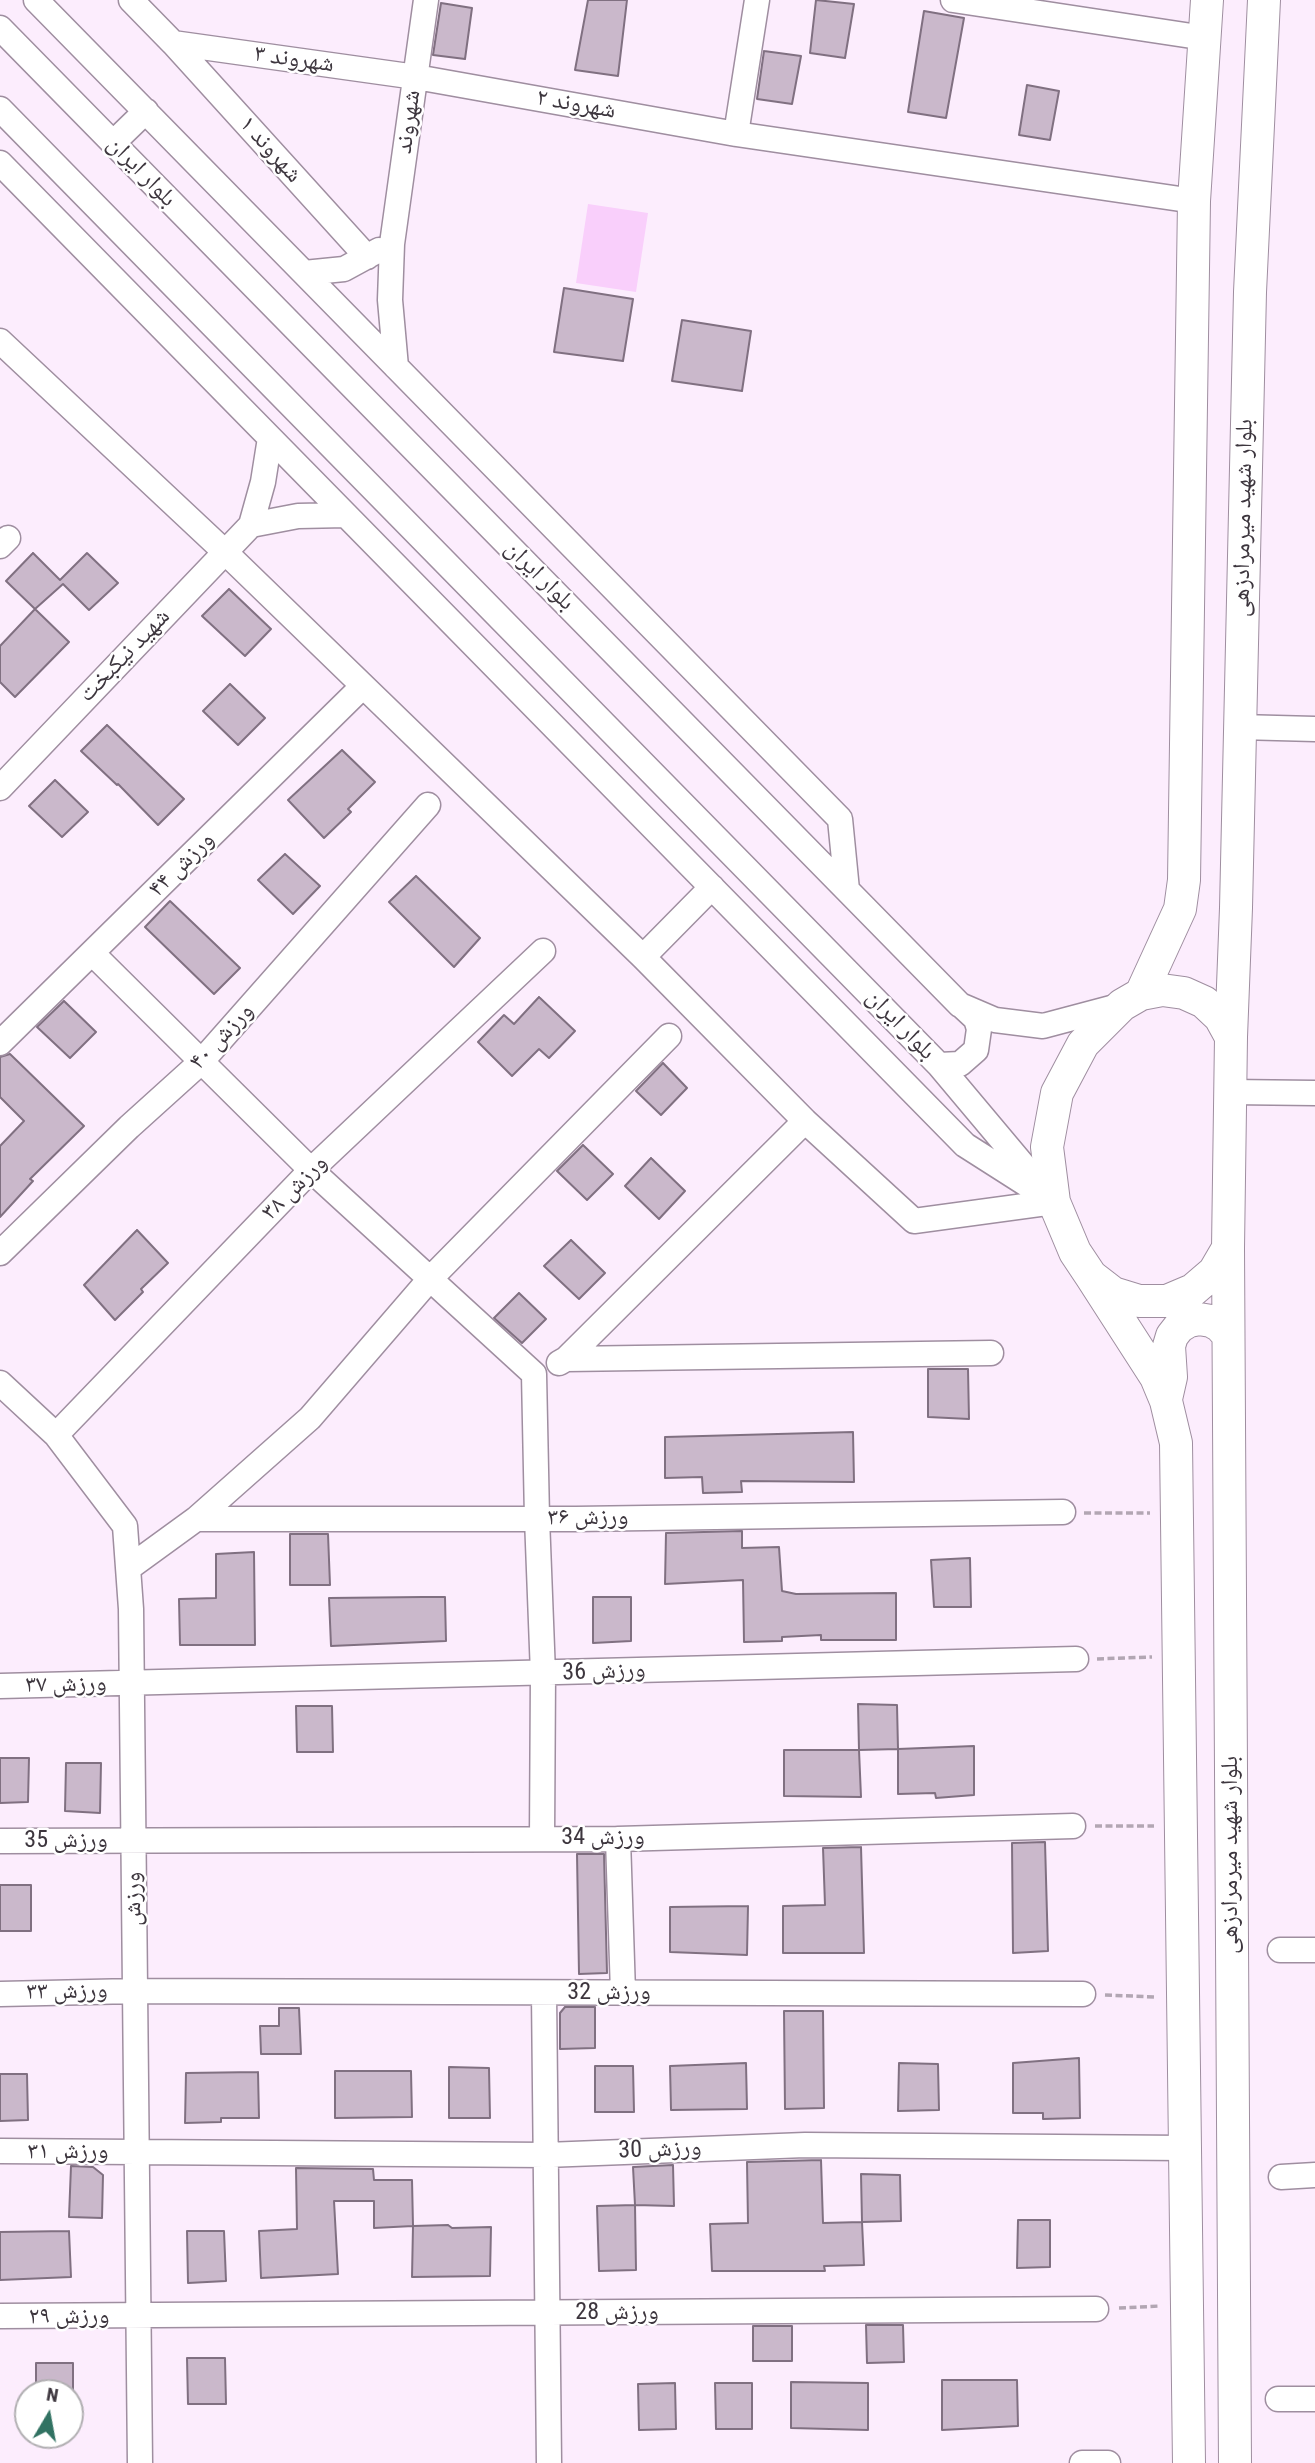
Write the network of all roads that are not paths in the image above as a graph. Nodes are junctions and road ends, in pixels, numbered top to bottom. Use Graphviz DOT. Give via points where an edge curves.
graph roads {
  1 [pos="36,0"];
  2 [pos="131,0"];
  3 [pos="426,0"];
  4 [pos="757,0"];
  5 [pos="953,0"];
  6 [pos="1208,0"];
  7 [pos="1264,0"];
  8 [pos="0,28"];
  9 [pos="1205,38"];
  10 [pos="173,43"];
  11 [pos="416,77"];
  12 [pos="0,109"];
  13 [pos="146,111"];
  14 [pos="736,134"];
  15 [pos="113,143"];
  16 [pos="0,163"];
  17 [pos="1194,201"];
  18 [pos="392,244"];
  19 [pos="367,257"];
  20 [pos="304,273"];
  21 [pos="0,341"];
  22 [pos="396,366"];
  23 [pos="270,438"];
  24 [pos="346,515"];
  25 [pos="251,524"];
  26 [pos="225,552"];
  27 [pos="363,686"];
  28 [pos="1239,727"];
  29 [pos="1315,729"];
  30 [pos="0,788"];
  31 [pos="428,805"];
  32 [pos="712,887"];
  33 [pos="847,890"];
  34 [pos="542,951"];
  35 [pos="93,954"];
  36 [pos="643,957"];
  37 [pos="1131,1000"];
  38 [pos="960,1005"];
  39 [pos="669,1036"];
  40 [pos="1231,1037"];
  41 [pos="0,1044"];
  42 [pos="201,1062"];
  43 [pos="939,1065"];
  44 [pos="1230,1092"];
  45 [pos="1315,1093"];
  46 [pos="805,1121"];
  47 [pos="311,1170"];
  48 [pos="1054,1202"];
  49 [pos="1228,1248"];
  50 [pos="0,1253"];
  51 [pos="1091,1276"];
  52 [pos="429,1280"];
  53 [pos="1228,1335"];
  54 [pos="991,1353"];
  55 [pos="566,1359"];
  56 [pos="534,1374"];
  57 [pos="0,1383"];
  58 [pos="1166,1402"];
  59 [pos="57,1435"];
  60 [pos="1063,1512"];
  61 [pos="537,1518"];
  62 [pos="196,1519"];
  63 [pos="130,1567"];
  64 [pos="1076,1659"];
  65 [pos="543,1674"];
  66 [pos="131,1684"];
  67 [pos="0,1686"];
  68 [pos="1073,1826"];
  69 [pos="542,1838"];
  70 [pos="618,1839"];
  71 [pos="0,1841"];
  72 [pos="133,1841"];
  73 [pos="1280,1950"];
  74 [pos="1315,1950"];
  75 [pos="135,1991"];
  76 [pos="544,1993"];
  77 [pos="623,1993"];
  78 [pos="0,1994"];
  79 [pos="1083,1994"];
  80 [pos="1185,2148"];
  81 [pos="0,2151"];
  82 [pos="136,2152"];
  83 [pos="545,2155"];
  84 [pos="1315,2175"];
  85 [pos="1281,2176"];
  86 [pos="1186,2268"];
  87 [pos="1234,2269"];
  88 [pos="1096,2309"];
  89 [pos="547,2313"];
  90 [pos="0,2316"];
  91 [pos="138,2317"];
  92 [pos="1234,2335"];
  93 [pos="1187,2338"];
  94 [pos="1278,2399"];
  95 [pos="1315,2399"];
  96 [pos="140,2463"];
  97 [pos="549,2463"];
  98 [pos="1082,2463"];
  99 [pos="1108,2463"];
  100 [pos="1189,2463"];
  101 [pos="1235,2463"];
  1 -- 13 [label="street"];
  2 -- 10 [label="street, شهروند ۱"];
  3 -- 11 [label="street, شهروند"];
  4 -- 14 [label="street"];
  5 -- 9 [label="street"];
  6 -- 9 [label="main road"];
  7 -- 28 [label="main road, بلوار شهید میرمرادزهی" via="1250,292"];
  8 -- 15 [label="street, بلوار ایران"];
  9 -- 17 [label="main road"];
  10 -- 11 [label="street, شهروند ۳"];
  10 -- 19 [label="street, شهروند ۱"];
  11 -- 14 [label="street, شهروند ۲"];
  11 -- 18 [label="street, شهروند"];
  12 -- 43 [label="street, بلوار ایران"];
  13 -- 15 [label="street"];
  13 -- 20 [label="street"];
  14 -- 17 [label="street, شهروند ۲"];
  15 -- 33 [label="street, بلوار ایران"];
  16 -- 23 [label="street"];
  17 -- 37 [label="main road" via="1184,880 1180,909"];
  18 -- 19 [label="street"];
  18 -- 22 [label="street, شهروند" via="390,300"];
  19 -- 20 [label="street" via="344,269"];
  20 -- 22 [label="street"];
  21 -- 26 [label="street"];
  22 -- 33 [label="street" via="840,819"];
  23 -- 24 [label="street"];
  23 -- 25 [label="street"];
  24 -- 25 [label="street" via="298,516"];
  24 -- 32 [label="street"];
  25 -- 26 [label="street, شهید نیکبخت"];
  26 -- 27 [label="street"];
  26 -- 30 [label="street, شهید نیکبخت"];
  27 -- 35 [label="street, ورزش ۴۴"];
  27 -- 36 [label="street"];
  28 -- 29 [label="street"];
  28 -- 40 [label="main road, بلوار شهید میرمرادزهی"];
  31 -- 42 [label="street, ورزش ۴۰"];
  32 -- 36 [label="street"];
  32 -- 48 [label="street" via="965,1145"];
  33 -- 38 [label="street, بلوار ایران"];
  34 -- 47 [label="street, ورزش ۳۸"];
  35 -- 41 [label="street, ورزش ۴۴"];
  35 -- 42 [label="street"];
  36 -- 46 [label="street"];
  37 -- 38 [label="street, بلوار ایران" via="1043,1026 995,1020"];
  37 -- 40 [label="main road" via="1163,990 1184,993 1204,1002 1220,1017"];
  37 -- 48 [label="main road, بلوار شهید میرمرادزهی" via="1083,1044 1057,1093 1047,1147"];
  38 -- 43 [label="street" via="976,1019 976,1050 960,1064"];
  39 -- 52 [label="street"];
  40 -- 44 [label="main road, بلوار شهید میرمرادزهی"];
  42 -- 47 [label="street"];
  42 -- 50 [label="street, ورزش ۴۰"];
  43 -- 48 [label="street, بلوار ایران"];
  44 -- 45 [label="street"];
  44 -- 49 [label="main road, بلوار شهید میرمرادزهی"];
  46 -- 48 [label="street" via="914,1221"];
  46 -- 55 [label="street"];
  47 -- 52 [label="street"];
  47 -- 59 [label="street, ورزش ۳۸"];
  48 -- 51 [label="main road, بلوار شهید میرمرادزهی"];
  49 -- 51 [label="main road" via="1214,1272 1193,1290 1167,1301 1139,1301 1112,1293"];
  49 -- 53 [label="main road, بلوار شهید میرمرادزهی"];
  51 -- 58 [label="main road, بلوار شهید میرمرادزهی" via="1156,1377"];
  52 -- 56 [label="street"];
  52 -- 62 [label="street" via="310,1418"];
  53 -- 58 [label="main road" via="1211,1321 1199,1319 1179,1327 1169,1346 1171,1377"];
  53 -- 87 [label="main road, بلوار شهید میرمرادزهی"];
  54 -- 55 [label="street"];
  55 -- 56 [label="street"];
  56 -- 61 [label="street"];
  57 -- 59 [label="street, ورزش"];
  58 -- 80 [label="main road, بلوار شهید میرمرادزهی" via="1176,1443"];
  59 -- 63 [label="street, ورزش" via="125,1526"];
  60 -- 61 [label="street, ورزش ۳۶"];
  61 -- 62 [label="street, ورزش ۳۶"];
  61 -- 65 [label="street"];
  62 -- 63 [label="street"];
  63 -- 66 [label="street, ورزش"];
  64 -- 65 [label="street, ورزش 36"];
  65 -- 66 [label="street, ورزش 36"];
  65 -- 69 [label="street"];
  66 -- 67 [label="street, ورزش ۳۷"];
  66 -- 72 [label="street, ورزش"];
  68 -- 70 [label="street, ورزش 34"];
  69 -- 70 [label="street, ورزش 34"];
  69 -- 72 [label="street, ورزش 34"];
  70 -- 77 [label="street"];
  71 -- 72 [label="street, ورزش 35"];
  72 -- 75 [label="street, ورزش"];
  73 -- 74 [label="street"];
  75 -- 76 [label="street, ورزش 32"];
  75 -- 78 [label="street, ورزش ۳۳"];
  75 -- 82 [label="street, ورزش"];
  76 -- 77 [label="street, ورزش 32"];
  76 -- 83 [label="street"];
  77 -- 79 [label="street, ورزش 32"];
  80 -- 83 [label="street, ورزش 30" via="805,2145"];
  80 -- 86 [label="main road, بلوار شهید میرمرادزهی"];
  81 -- 82 [label="street, ورزش ۳۱"];
  82 -- 83 [label="street, ورزش 30"];
  82 -- 91 [label="street, ورزش"];
  83 -- 89 [label="street"];
  84 -- 85 [label="street"];
  86 -- 87 [label="main road" via="1212,2277"];
  86 -- 93 [label="main road, بلوار شهید میرمرادزهی"];
  87 -- 92 [label="main road, بلوار شهید میرمرادزهی"];
  88 -- 89 [label="street, ورزش 28"];
  89 -- 91 [label="street, ورزش 28"];
  89 -- 97 [label="street"];
  90 -- 91 [label="street, ورزش ۲۹"];
  91 -- 96 [label="street, ورزش"];
  92 -- 93 [label="main road" via="1211,2324 1197,2328"];
  92 -- 101 [label="main road, بلوار شهید میرمرادزهی"];
  93 -- 100 [label="main road, بلوار شهید میرمرادزهی"];
  94 -- 95 [label="street"];
  98 -- 99 [label="street"];
}
